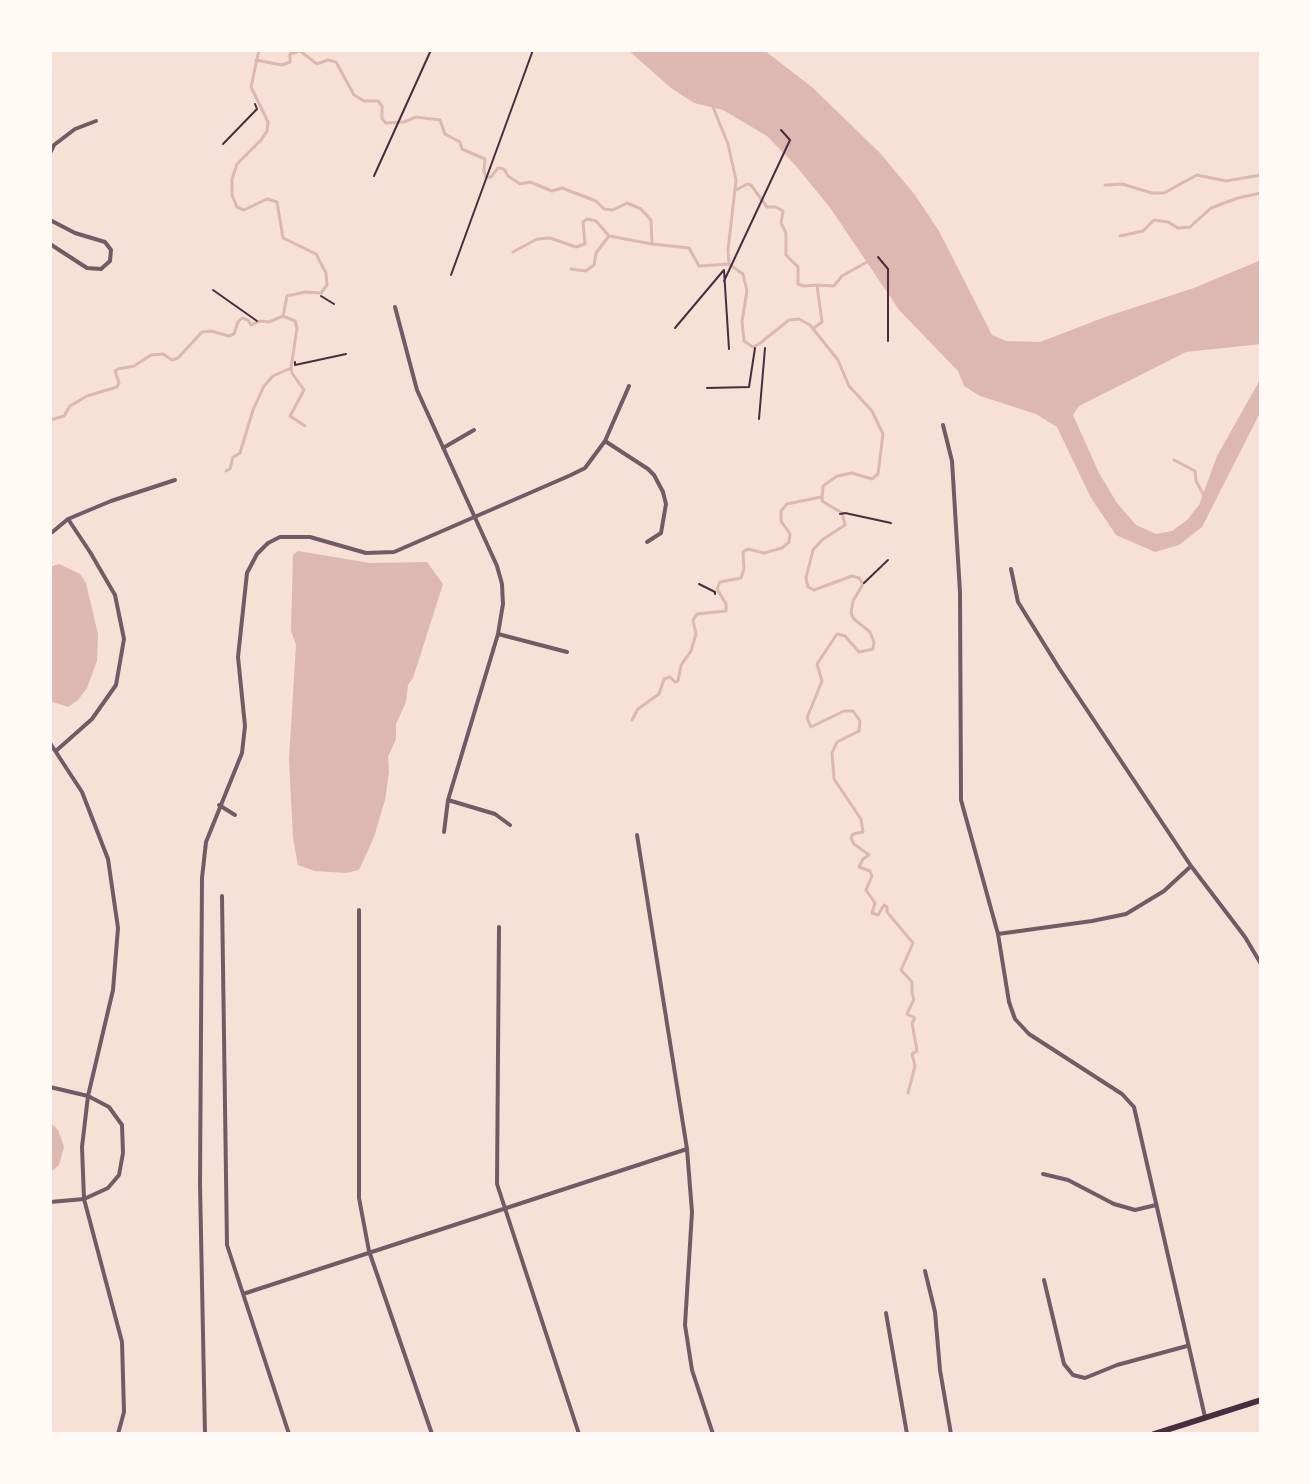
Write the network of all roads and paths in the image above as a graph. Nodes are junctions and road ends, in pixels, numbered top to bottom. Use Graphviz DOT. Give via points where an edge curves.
graph roads {
  1 [pos="431,50"];
  2 [pos="533,50"];
  3 [pos="255,104"];
  4 [pos="96,121"];
  5 [pos="781,130"];
  6 [pos="223,144"];
  7 [pos="50,153"];
  8 [pos="374,176"];
  9 [pos="50,220"];
  10 [pos="50,244"];
  11 [pos="878,257"];
  12 [pos="451,275"];
  13 [pos="724,281"];
  14 [pos="213,290"];
  15 [pos="321,296"];
  16 [pos="334,304"];
  17 [pos="395,307"];
  18 [pos="257,321"];
  19 [pos="675,328"];
  20 [pos="888,341"];
  21 [pos="755,348"];
  22 [pos="765,348"];
  23 [pos="729,349"];
  24 [pos="346,354"];
  25 [pos="295,362"];
  26 [pos="629,386"];
  27 [pos="707,388"];
  28 [pos="759,419"];
  29 [pos="943,425"];
  30 [pos="474,430"];
  31 [pos="605,441"];
  32 [pos="443,448"];
  33 [pos="175,480"];
  34 [pos="840,514"];
  35 [pos="473,517"];
  36 [pos="68,519"];
  37 [pos="891,523"];
  38 [pos="50,534"];
  39 [pos="647,542"];
  40 [pos="888,560"];
  41 [pos="1011,569"];
  42 [pos="864,583"];
  43 [pos="699,584"];
  44 [pos="715,594"];
  45 [pos="498,634"];
  46 [pos="567,652"];
  47 [pos="50,743"];
  48 [pos="56,751"];
  49 [pos="448,800"];
  50 [pos="219,805"];
  51 [pos="235,815"];
  52 [pos="510,825"];
  53 [pos="444,832"];
  54 [pos="637,835"];
  55 [pos="1191,866"];
  56 [pos="222,896"];
  57 [pos="359,910"];
  58 [pos="499,927"];
  59 [pos="998,934"];
  60 [pos="1261,964"];
  61 [pos="50,1087"];
  62 [pos="88,1096"];
  63 [pos="687,1149"];
  64 [pos="1043,1174"];
  65 [pos="84,1199"];
  66 [pos="50,1202"];
  67 [pos="1156,1205"];
  68 [pos="504,1208"];
  69 [pos="369,1251"];
  70 [pos="925,1271"];
  71 [pos="1044,1280"];
  72 [pos="243,1294"];
  73 [pos="886,1313"];
  74 [pos="1187,1346"];
  75 [pos="1261,1400"];
  76 [pos="1205,1417"];
  77 [pos="118,1434"];
  78 [pos="205,1434"];
  79 [pos="289,1434"];
  80 [pos="432,1434"];
  81 [pos="579,1434"];
  82 [pos="713,1434"];
  83 [pos="907,1434"];
  84 [pos="951,1434"];
  85 [pos="1154,1434"];
  1 -- 8 [label="path"];
  2 -- 12 [label="path"];
  3 -- 6 [label="path" via="257,109"];
  4 -- 7 [label="street" via="75,129"];
  5 -- 13 [label="path" via="790,140"];
  9 -- 10 [label="street" via="105,242 110,261 101,269 87,268"];
  11 -- 20 [label="path" via="888,269"];
  13 -- 19 [label="path" via="724,270"];
  13 -- 23 [label="path"];
  14 -- 18 [label="path"];
  15 -- 16 [label="path"];
  17 -- 32 [label="street" via="417,390"];
  21 -- 27 [label="path" via="749,387"];
  22 -- 28 [label="path"];
  24 -- 25 [label="path"];
  26 -- 31 [label="street"];
  29 -- 59 [label="street" via="952,461 960,592 961,800"];
  30 -- 32 [label="street"];
  31 -- 35 [label="street" via="585,468"];
  31 -- 39 [label="street" via="648,469 663,492 661,533"];
  32 -- 35 [label="street"];
  33 -- 36 [label="street"];
  34 -- 37 [label="path"];
  35 -- 45 [label="street" via="502,584"];
  35 -- 50 [label="street" via="394,552 366,553 295,535 268,543 257,554 247,573 238,657 245,726 242,753"];
  36 -- 38 [label="street"];
  36 -- 48 [label="street" via="115,595 124,639 116,685 92,719"];
  40 -- 42 [label="path"];
  41 -- 55 [label="street" via="1022,608"];
  43 -- 44 [label="path"];
  45 -- 46 [label="street"];
  45 -- 49 [label="street"];
  47 -- 48 [label="street"];
  48 -- 62 [label="street" via="82,792 108,859 118,928 113,990"];
  49 -- 52 [label="street" via="495,814"];
  49 -- 53 [label="street"];
  50 -- 51 [label="street"];
  50 -- 78 [label="street" via="206,842 202,878"];
  54 -- 63 [label="street"];
  55 -- 59 [label="street" via="1164,891 1126,914"];
  55 -- 60 [label="street"];
  56 -- 72 [label="street" via="227,1245"];
  57 -- 69 [label="street" via="359,1198"];
  58 -- 68 [label="street" via="497,1184"];
  59 -- 67 [label="street" via="1015,1019 1134,1107"];
  61 -- 62 [label="street"];
  62 -- 65 [label="street" via="82,1147"];
  62 -- 65 [label="street" via="109,1107 122,1125 123,1153 119,1175 108,1188"];
  63 -- 68 [label="street"];
  63 -- 82 [label="street" via="692,1212 685,1325 692,1370"];
  64 -- 67 [label="street" via="1135,1210"];
  65 -- 66 [label="street"];
  65 -- 77 [label="street" via="122,1342 124,1412"];
  67 -- 74 [label="street"];
  68 -- 69 [label="street"];
  68 -- 81 [label="street"];
  69 -- 72 [label="street"];
  69 -- 80 [label="street"];
  70 -- 84 [label="street"];
  71 -- 74 [label="street" via="1064,1364 1073,1375 1085,1378"];
  72 -- 79 [label="street"];
  73 -- 83 [label="street"];
  74 -- 76 [label="street"];
  75 -- 76 [label="main road"];
  76 -- 85 [label="main road"];
}
